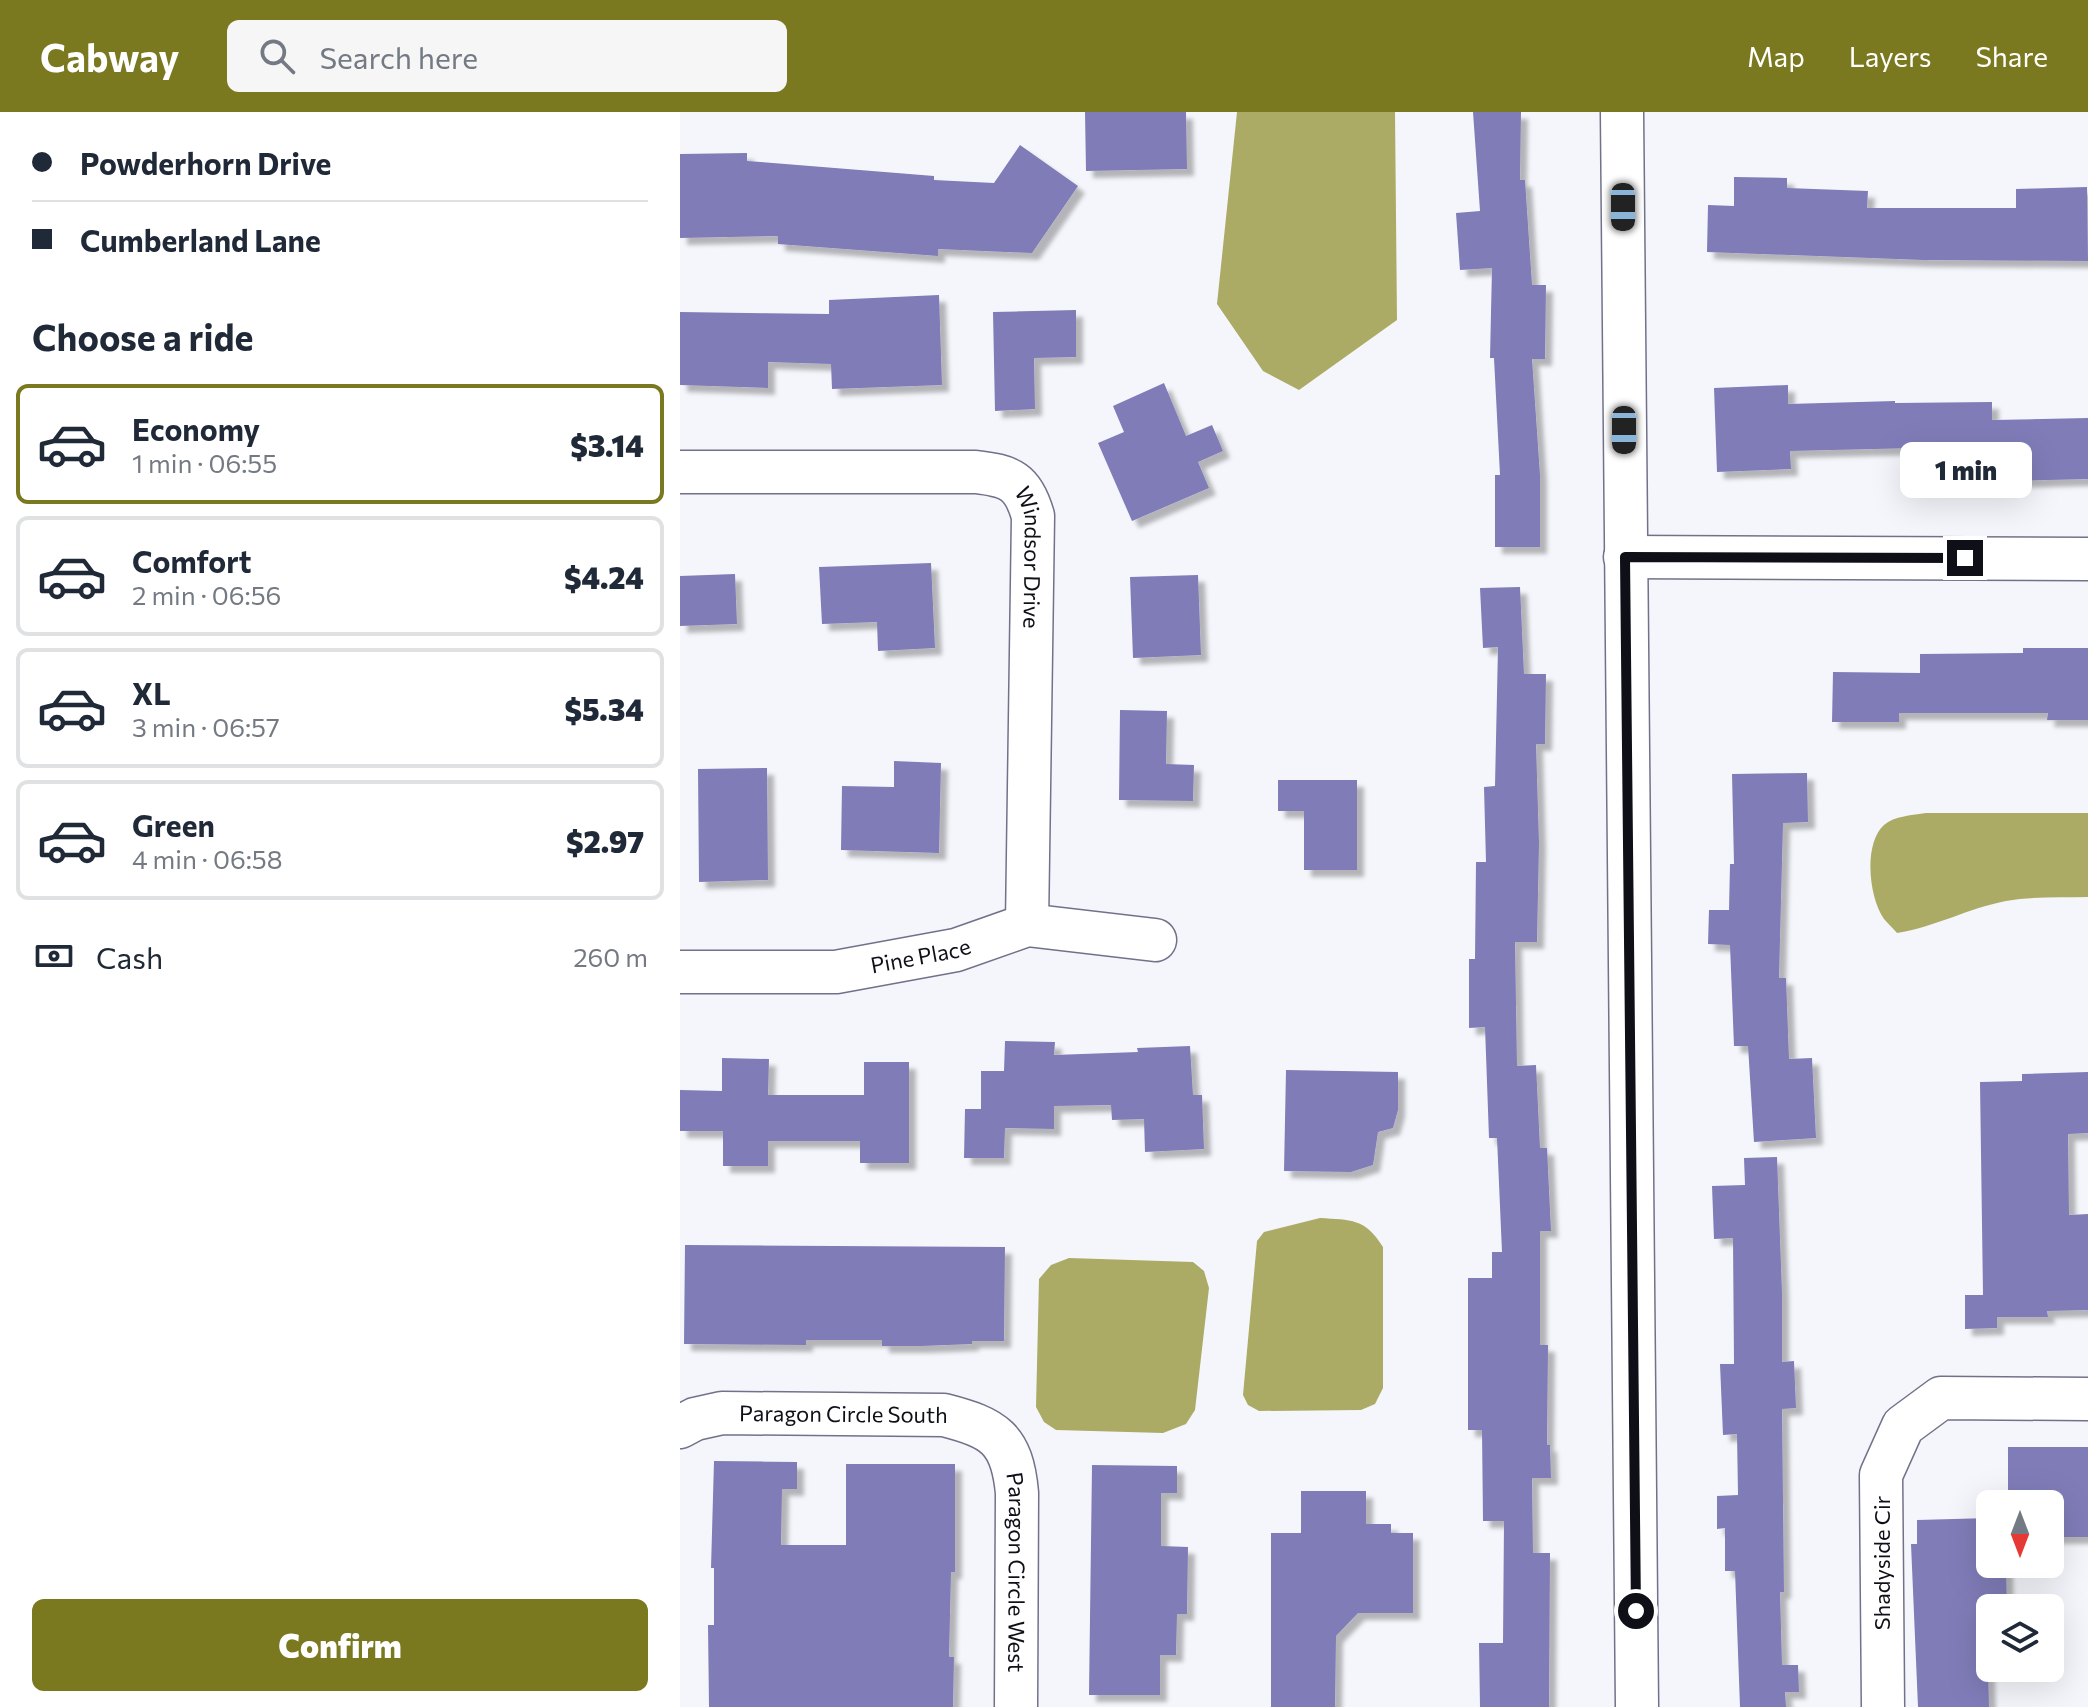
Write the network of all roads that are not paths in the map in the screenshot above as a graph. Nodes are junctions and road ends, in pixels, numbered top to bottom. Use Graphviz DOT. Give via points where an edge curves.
graph roads {
  1 [pos="1622,112"];
  2 [pos="680,472"];
  3 [pos="1625,557"];
  4 [pos="2088,559"];
  5 [pos="1027,925"];
  6 [pos="1155,940"];
  7 [pos="680,972"];
  8 [pos="2088,1399"];
  9 [pos="680,1427"];
  10 [pos="1002,1441"];
  11 [pos="1016,1707"];
  12 [pos="1637,1707"];
  13 [pos="1883,1707"];
  1 -- 3 [label="street"];
  2 -- 5 [label="street, Windsor Drive" via="976,472 1014,481 1027,496 1033,516"];
  3 -- 4 [label="street"];
  3 -- 12 [label="street"];
  5 -- 6 [label="street, Pine Place"];
  5 -- 7 [label="street, Pine Place" via="956,950 836,972"];
  8 -- 13 [label="street, Shadyside Cir" via="1941,1398 1903,1426 1881,1475"];
  9 -- 10 [label="street, Paragon Circle South" via="722,1413 944,1415 977,1424"];
  10 -- 11 [label="street, Paragon Circle West" via="1015,1466 1017,1493"];
}
